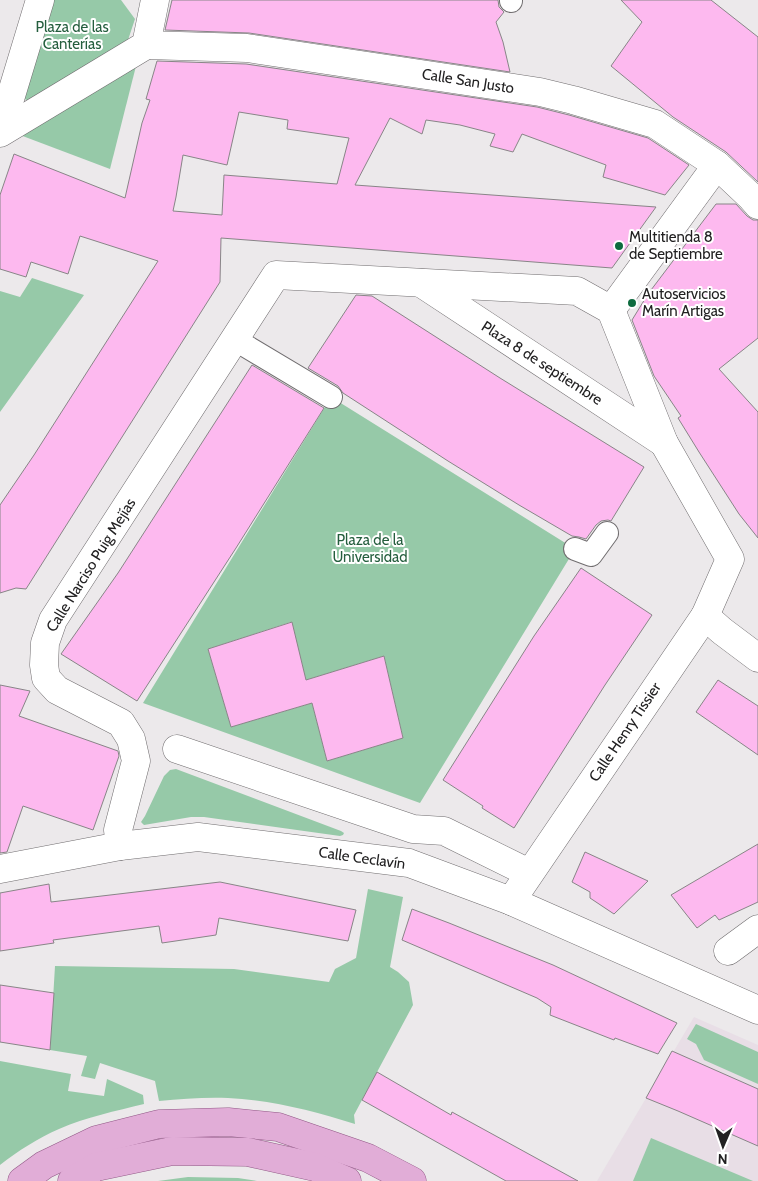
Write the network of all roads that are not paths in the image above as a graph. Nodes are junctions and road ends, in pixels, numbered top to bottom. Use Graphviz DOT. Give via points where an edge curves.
graph roads {
  1 [pos="40,0"];
  2 [pos="155,0"];
  3 [pos="146,45"];
  4 [pos="0,133"];
  5 [pos="717,165"];
  6 [pos="758,205"];
  7 [pos="420,282"];
  8 [pos="611,310"];
  9 [pos="234,339"];
  10 [pos="331,397"];
  11 [pos="664,443"];
  12 [pos="607,533"];
  13 [pos="575,549"];
  14 [pos="730,559"];
  15 [pos="705,616"];
  16 [pos="758,658"];
  17 [pos="177,748"];
  18 [pos="413,829"];
  19 [pos="120,846"];
  20 [pos="409,863"];
  21 [pos="0,869"];
  22 [pos="529,873"];
  23 [pos="511,900"];
  24 [pos="758,929"];
  25 [pos="728,951"];
  26 [pos="758,1010"];
  27 [pos="22,1181"];
  28 [pos="72,1181"];
  29 [pos="347,1181"];
  30 [pos="412,1181"];
  1 -- 4 [label="street"];
  2 -- 3 [label="street"];
  3 -- 4 [label="street"];
  3 -- 5 [label="street, Calle San Justo" via="247,48 540,92 655,124"];
  5 -- 6 [label="street, Calle San Justo"];
  5 -- 8 [label="street"];
  7 -- 8 [label="street" via="577,291"];
  7 -- 9 [label="street, Calle Narciso Puig Mejías" via="276,275"];
  7 -- 11 [label="street, Plaza 8 de septiembre"];
  8 -- 11 [label="street, Plaza 8 de septiembre"];
  9 -- 10 [label="street"];
  9 -- 19 [label="street, Calle Narciso Puig Mejías" via="53,620 44,643 46,678 57,690 120,723 131,740 136,761 118,830"];
  11 -- 14 [label="street, Plaza 8 de septiembre"];
  12 -- 13 [label="street" via="591,555"];
  14 -- 15 [label="street, Calle Henry Tissier"];
  15 -- 16 [label="street"];
  15 -- 22 [label="street, Calle Henry Tissier"];
  17 -- 18 [label="street"];
  18 -- 20 [label="street"];
  18 -- 22 [label="street" via="444,830"];
  19 -- 20 [label="street, Calle Ceclavín" via="198,837"];
  19 -- 21 [label="street, Calle Ceclavín"];
  20 -- 23 [label="street, Calle Ceclavín"];
  22 -- 23 [label="street, Calle Henry Tissier"];
  23 -- 26 [label="street, Calle Ceclavín"];
  24 -- 25 [label="street"];
  27 -- 30 [label="main road" via="44,1165 96,1140 159,1124 228,1122 278,1127 368,1158"];
  28 -- 29 [label="main road" via="96,1167 172,1151 248,1152 315,1167"];
}
